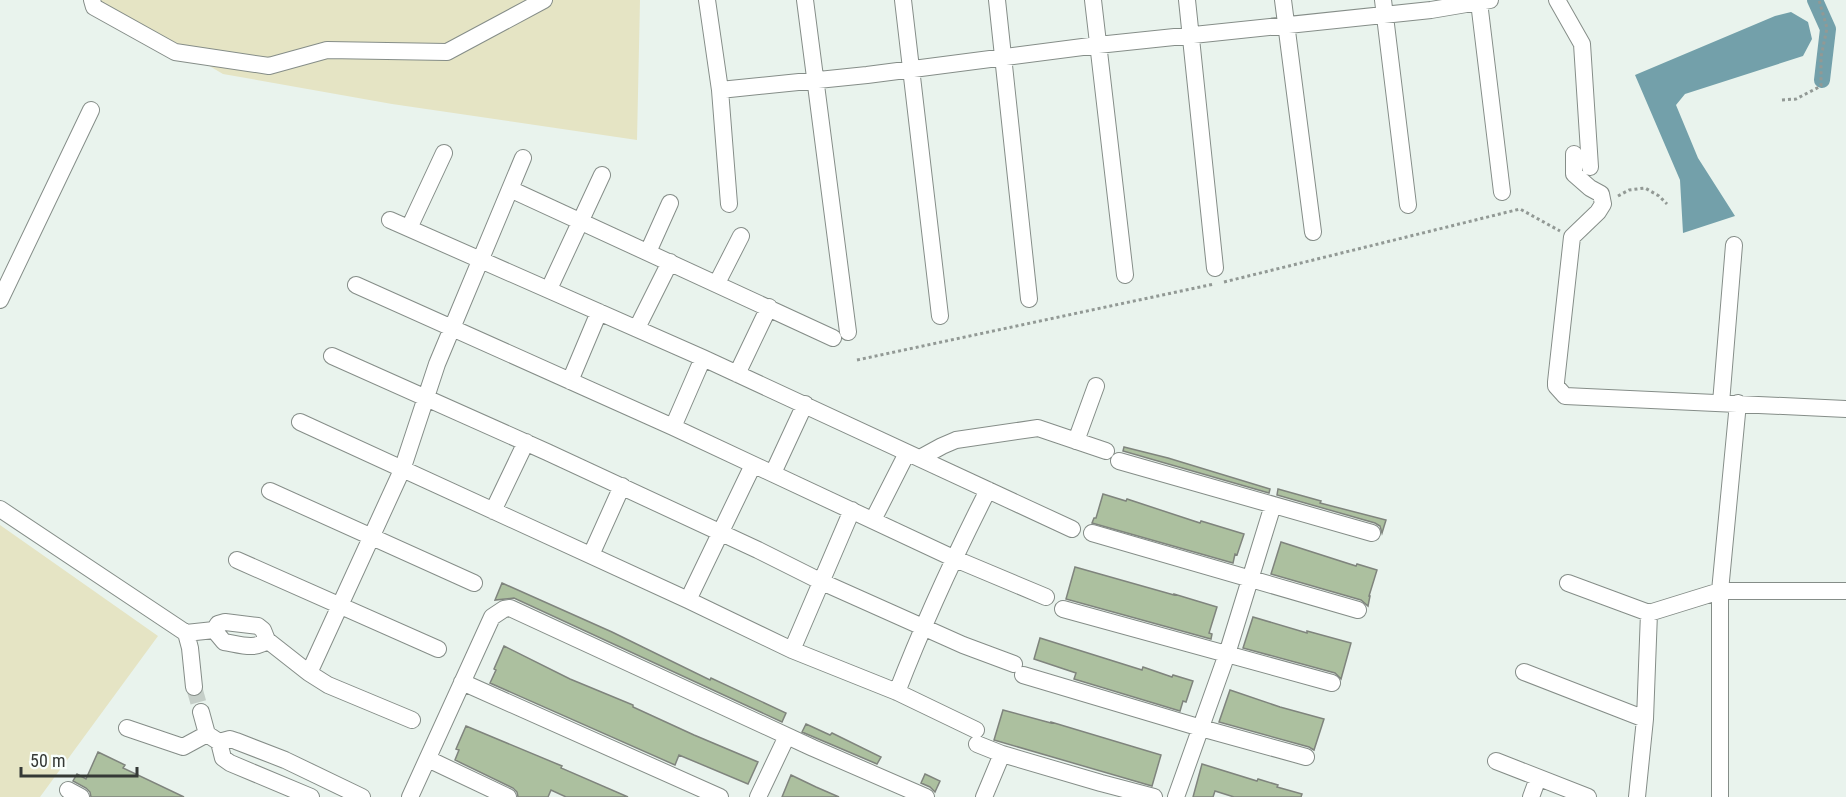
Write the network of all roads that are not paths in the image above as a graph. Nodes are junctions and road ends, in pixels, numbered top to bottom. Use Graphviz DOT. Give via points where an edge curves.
graph roads {
  1 [pos="92,0"];
  2 [pos="544,0"];
  3 [pos="707,0"];
  4 [pos="805,0"];
  5 [pos="903,0"];
  6 [pos="997,0"];
  7 [pos="1093,0"];
  8 [pos="1187,0"];
  9 [pos="1283,0"];
  10 [pos="1557,0"];
  11 [pos="1484,1"];
  12 [pos="1384,7"];
  13 [pos="1286,25"];
  14 [pos="1191,35"];
  15 [pos="1098,45"];
  16 [pos="1003,58"];
  17 [pos="911,70"];
  18 [pos="816,80"];
  19 [pos="720,90"];
  20 [pos="91,110"];
  21 [pos="444,153"];
  22 [pos="1574,154"];
  23 [pos="523,158"];
  24 [pos="1590,167"];
  25 [pos="602,175"];
  26 [pos="510,189"];
  27 [pos="1502,192"];
  28 [pos="670,203"];
  29 [pos="729,204"];
  30 [pos="1408,205"];
  31 [pos="390,220"];
  32 [pos="581,221"];
  33 [pos="409,228"];
  34 [pos="1312,232"];
  35 [pos="741,236"];
  36 [pos="1734,245"];
  37 [pos="648,252"];
  38 [pos="481,259"];
  39 [pos="670,262"];
  40 [pos="1215,268"];
  41 [pos="1125,275"];
  42 [pos="717,283"];
  43 [pos="356,285"];
  44 [pos="549,289"];
  45 [pos="1029,299"];
  46 [pos="0,300"];
  47 [pos="769,307"];
  48 [pos="599,312"];
  49 [pos="940,316"];
  50 [pos="452,327"];
  51 [pos="637,328"];
  52 [pos="332,356"];
  53 [pos="703,358"];
  54 [pos="737,374"];
  55 [pos="570,381"];
  56 [pos="1096,386"];
  57 [pos="427,398"];
  58 [pos="1721,403"];
  59 [pos="1738,403"];
  60 [pos="805,404"];
  61 [pos="1846,409"];
  62 [pos="300,422"];
  63 [pos="673,427"];
  64 [pos="1076,441"];
  65 [pos="526,442"];
  66 [pos="914,456"];
  67 [pos="753,465"];
  68 [pos="402,470"];
  69 [pos="772,473"];
  70 [pos="622,486"];
  71 [pos="988,490"];
  72 [pos="270,491"];
  73 [pos="1273,506"];
  74 [pos="0,509"];
  75 [pos="852,510"];
  76 [pos="492,511"];
  77 [pos="873,520"];
  78 [pos="1072,529"];
  79 [pos="721,533"];
  80 [pos="1372,533"];
  81 [pos="1092,534"];
  82 [pos="371,537"];
  83 [pos="591,555"];
  84 [pos="953,558"];
  85 [pos="237,560"];
  86 [pos="1251,578"];
  87 [pos="822,582"];
  88 [pos="474,583"];
  89 [pos="1568,583"];
  90 [pos="1720,591"];
  91 [pos="1846,591"];
  92 [pos="1046,597"];
  93 [pos="688,600"];
  94 [pos="340,604"];
  95 [pos="1063,609"];
  96 [pos="1359,610"];
  97 [pos="1649,613"];
  98 [pos="922,626"];
  99 [pos="186,633"];
  100 [pos="438,649"];
  101 [pos="792,650"];
  102 [pos="1227,654"];
  103 [pos="1524,672"];
  104 [pos="309,673"];
  105 [pos="462,682"];
  106 [pos="1332,683"];
  107 [pos="194,687"];
  108 [pos="897,692"];
  109 [pos="201,712"];
  110 [pos="1645,719"];
  111 [pos="412,720"];
  112 [pos="128,728"];
  113 [pos="1201,728"];
  114 [pos="787,736"];
  115 [pos="213,738"];
  116 [pos="1002,754"];
  117 [pos="1306,757"];
  118 [pos="428,759"];
  119 [pos="1496,762"];
  120 [pos="1538,778"];
  121 [pos="1098,790"];
  122 [pos="311,797"];
  123 [pos="362,797"];
  124 [pos="410,797"];
  125 [pos="508,797"];
  126 [pos="720,797"];
  127 [pos="758,797"];
  128 [pos="926,797"];
  129 [pos="984,797"];
  130 [pos="1154,797"];
  131 [pos="1176,797"];
  132 [pos="1531,797"];
  133 [pos="1588,797"];
  134 [pos="1637,797"];
  135 [pos="1720,797"];
  1 -- 2 [label="street" via="94,7 175,52 269,66 327,50 447,52"];
  3 -- 19 [label="street"];
  4 -- 18 [label="street"];
  5 -- 17 [label="street"];
  6 -- 16 [label="street"];
  7 -- 15 [label="street"];
  8 -- 14 [label="street"];
  9 -- 13 [label="street"];
  10 -- 24 [label="street" via="1582,44"];
  11 -- 12 [label="street" via="1431,10"];
  11 -- 27 [label="street"];
  12 -- 13 [label="street"];
  12 -- 30 [label="street"];
  13 -- 14 [label="street"];
  13 -- 34 [label="street"];
  14 -- 15 [label="street"];
  14 -- 40 [label="street"];
  15 -- 16 [label="street"];
  15 -- 41 [label="street"];
  16 -- 17 [label="street"];
  16 -- 45 [label="street"];
  17 -- 18 [label="street"];
  17 -- 49 [label="street"];
  18 -- 19 [label="street"];
  18 -- 47 [label="street" via="840,335"];
  19 -- 29 [label="street"];
  20 -- 46 [label="street"];
  21 -- 33 [label="street"];
  22 -- 58 [label="street" via="1574,174 1601,194 1603,204 1572,237 1556,386 1569,397"];
  23 -- 26 [label="street"];
  25 -- 32 [label="street"];
  26 -- 32 [label="street"];
  26 -- 38 [label="street"];
  28 -- 37 [label="street"];
  31 -- 33 [label="street"];
  32 -- 37 [label="street"];
  32 -- 44 [label="street"];
  33 -- 38 [label="street"];
  35 -- 42 [label="street"];
  36 -- 58 [label="street"];
  37 -- 39 [label="street"];
  38 -- 44 [label="street"];
  38 -- 50 [label="street"];
  39 -- 42 [label="street"];
  39 -- 51 [label="street"];
  42 -- 47 [label="street"];
  43 -- 50 [label="street"];
  44 -- 48 [label="street"];
  47 -- 54 [label="street"];
  48 -- 51 [label="street"];
  48 -- 55 [label="street"];
  50 -- 55 [label="street"];
  50 -- 57 [label="street"];
  51 -- 53 [label="street"];
  52 -- 57 [label="street"];
  53 -- 54 [label="street"];
  53 -- 63 [label="street"];
  54 -- 60 [label="street"];
  55 -- 63 [label="street"];
  56 -- 64 [label="street"];
  57 -- 65 [label="street"];
  57 -- 68 [label="street"];
  58 -- 59 [label="street"];
  59 -- 61 [label="street"];
  59 -- 90 [label="street"];
  60 -- 66 [label="street"];
  60 -- 69 [label="street"];
  62 -- 68 [label="street"];
  63 -- 67 [label="street"];
  64 -- 66 [label="street" via="1038,428 956,440"];
  64 -- 73 [label="street"];
  65 -- 70 [label="street"];
  65 -- 76 [label="street"];
  66 -- 71 [label="street"];
  66 -- 77 [label="street"];
  67 -- 69 [label="street"];
  67 -- 79 [label="street"];
  68 -- 76 [label="street"];
  68 -- 82 [label="street"];
  69 -- 75 [label="street"];
  70 -- 79 [label="street"];
  70 -- 83 [label="street"];
  71 -- 78 [label="street"];
  71 -- 84 [label="street"];
  72 -- 82 [label="street"];
  73 -- 80 [label="street"];
  73 -- 86 [label="street"];
  74 -- 99 [label="street"];
  75 -- 77 [label="street"];
  75 -- 87 [label="street"];
  76 -- 83 [label="street"];
  77 -- 84 [label="street"];
  79 -- 87 [label="street"];
  79 -- 93 [label="street"];
  81 -- 86 [label="street"];
  82 -- 88 [label="street"];
  82 -- 94 [label="street"];
  83 -- 93 [label="street"];
  84 -- 92 [label="street"];
  84 -- 98 [label="street"];
  85 -- 94 [label="street"];
  86 -- 96 [label="street"];
  86 -- 102 [label="street"];
  87 -- 98 [label="street"];
  87 -- 101 [label="street"];
  89 -- 97 [label="street"];
  90 -- 91 [label="street"];
  90 -- 97 [label="street"];
  90 -- 135 [label="street"];
  93 -- 101 [label="street"];
  94 -- 100 [label="street"];
  94 -- 104 [label="street"];
  95 -- 102 [label="street"];
  97 -- 110 [label="street"];
  98 -- 108 [label="street"];
  98 -- 113 [label="street" via="1018,670"];
  99 -- 104 [label="street" via="214,630 225,622 258,626 267,640"];
  99 -- 107 [label="street"];
  101 -- 108 [label="street"];
  102 -- 106 [label="street"];
  102 -- 113 [label="street"];
  103 -- 110 [label="street"];
  104 -- 111 [label="street" via="328,685"];
  105 -- 114 [label="street" via="492,617 510,608"];
  105 -- 118 [label="street"];
  105 -- 126 [label="street"];
  108 -- 116 [label="street"];
  109 -- 115 [label="street"];
  110 -- 134 [label="street"];
  112 -- 115 [label="street" via="183,747"];
  113 -- 117 [label="street"];
  113 -- 131 [label="street"];
  114 -- 127 [label="street"];
  114 -- 128 [label="street"];
  115 -- 122 [label="street" via="230,763"];
  115 -- 123 [label="street" via="230,740 285,760"];
  116 -- 121 [label="street"];
  116 -- 129 [label="street"];
  118 -- 124 [label="street"];
  118 -- 125 [label="street"];
  119 -- 120 [label="street"];
  120 -- 132 [label="street"];
  120 -- 133 [label="street"];
  121 -- 130 [label="street"];
}
